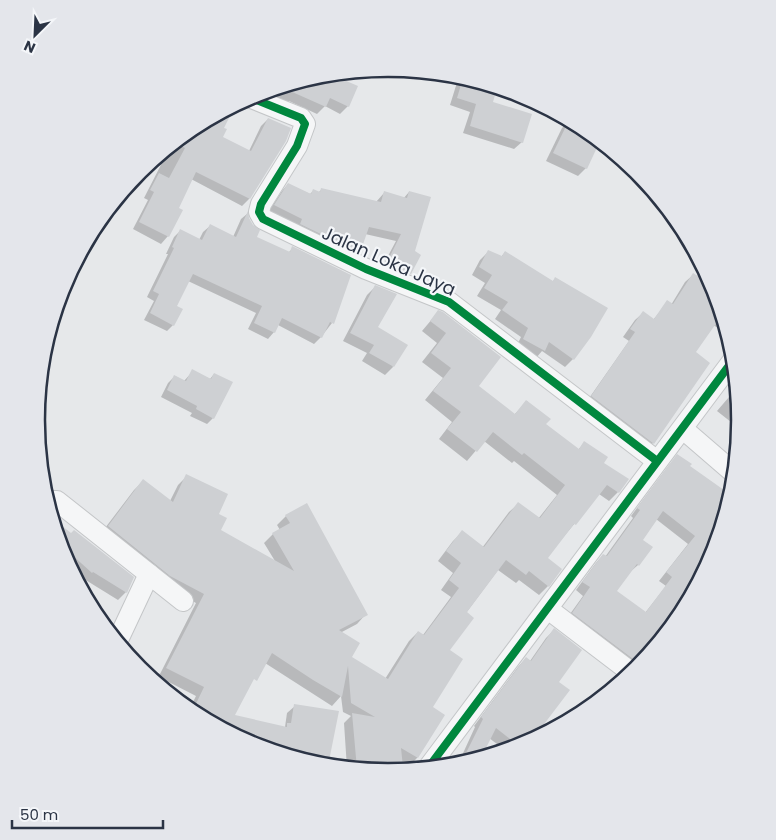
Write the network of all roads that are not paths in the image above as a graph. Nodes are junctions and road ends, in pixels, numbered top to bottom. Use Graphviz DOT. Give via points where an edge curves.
graph roads {
  1 [pos="261,102"];
  2 [pos="727,369"];
  3 [pos="683,429"];
  4 [pos="657,461"];
  5 [pos="728,467"];
  6 [pos="55,501"];
  7 [pos="148,574"];
  8 [pos="183,601"];
  9 [pos="548,609"];
  10 [pos="120,634"];
  11 [pos="625,668"];
  12 [pos="434,760"];
  1 -- 4 [label="street, Jalan Loka Jaya" via="301,118 305,124 297,146 261,204 259,212 263,219 366,270 449,302"];
  2 -- 3 [label="street"];
  3 -- 4 [label="street"];
  3 -- 5 [label="street"];
  4 -- 9 [label="street"];
  6 -- 7 [label="street"];
  7 -- 8 [label="street"];
  7 -- 10 [label="street"];
  9 -- 11 [label="street"];
  9 -- 12 [label="street"];
}
